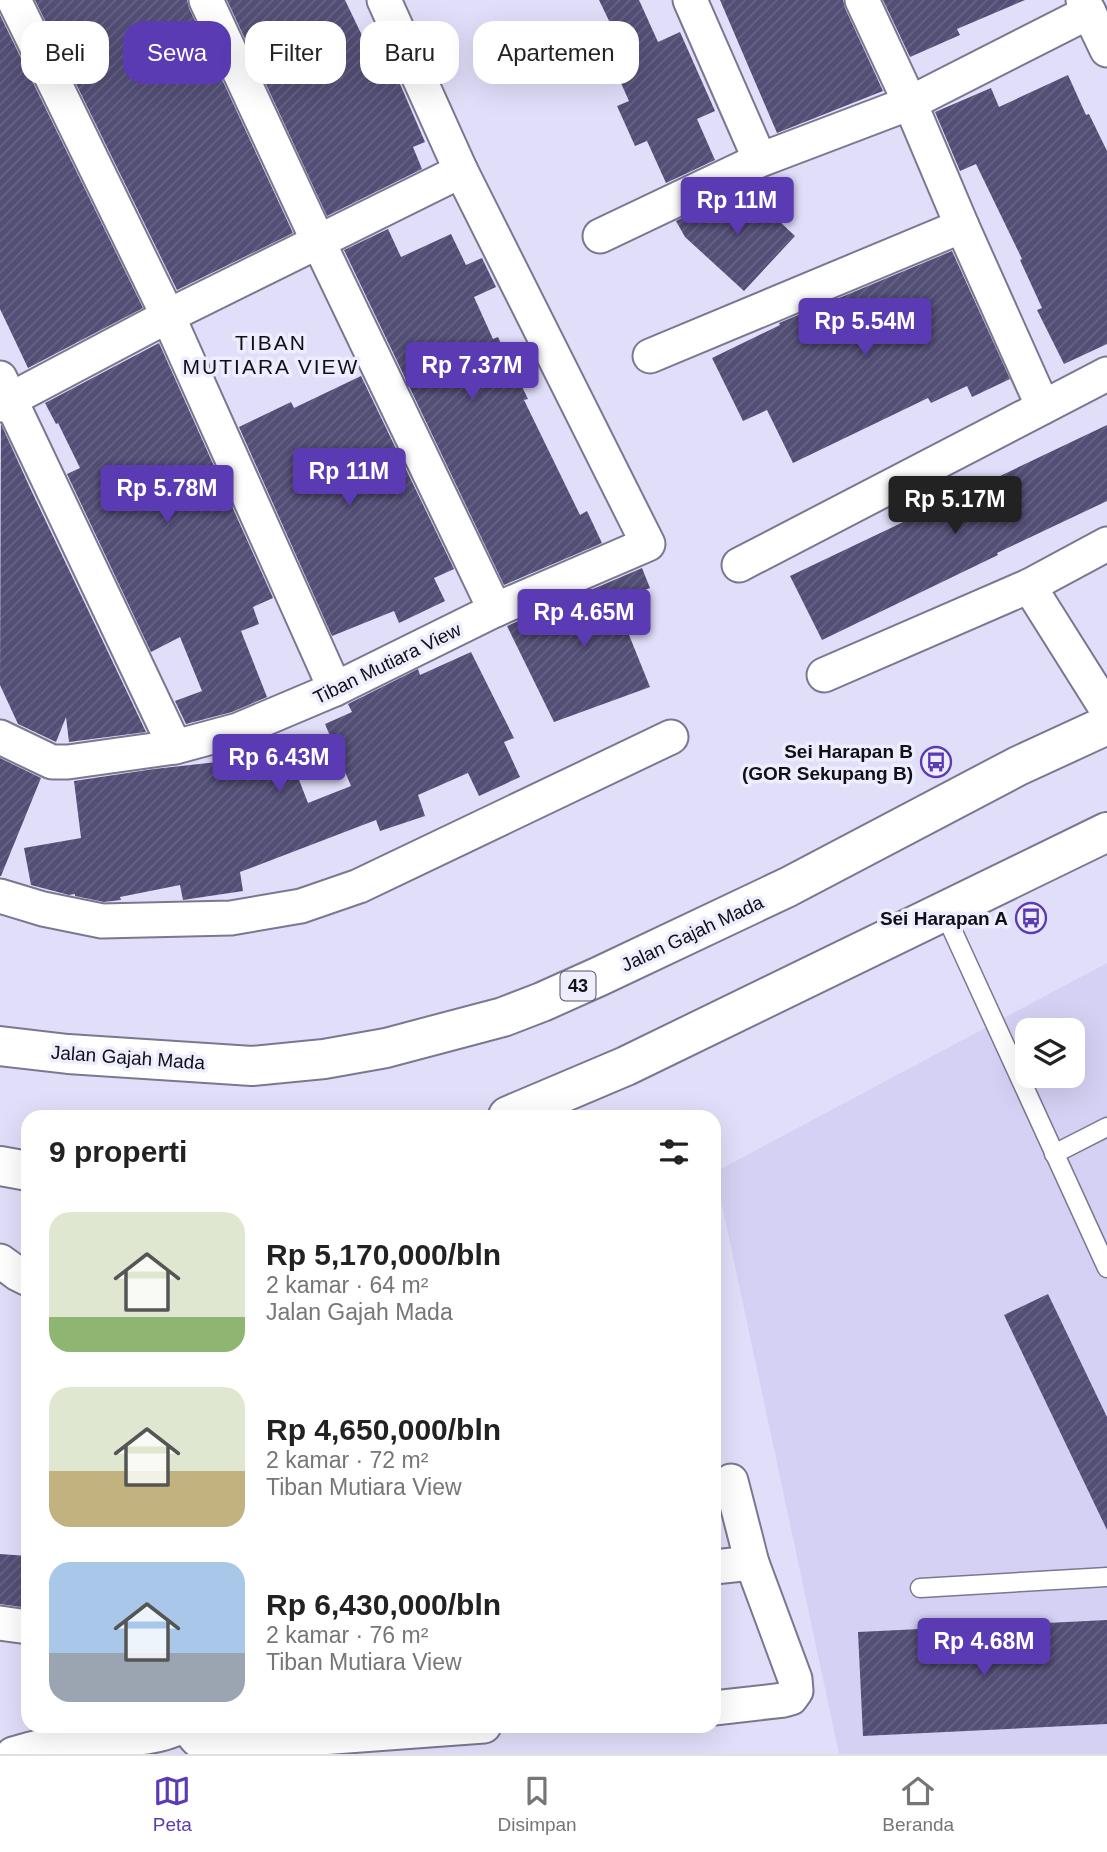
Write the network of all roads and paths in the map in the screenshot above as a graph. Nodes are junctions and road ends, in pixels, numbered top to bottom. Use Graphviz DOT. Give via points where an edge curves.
graph roads {
  1 [pos="14,0"];
  2 [pos="206,0"];
  3 [pos="384,0"];
  4 [pos="690,0"];
  5 [pos="862,0"];
  6 [pos="1086,6"];
  7 [pos="1107,50"];
  8 [pos="911,103"];
  9 [pos="760,160"];
  10 [pos="461,171"];
  11 [pos="962,226"];
  12 [pos="600,236"];
  13 [pos="318,241"];
  14 [pos="168,316"];
  15 [pos="650,356"];
  16 [pos="1107,374"];
  17 [pos="3,394"];
  18 [pos="1043,407"];
  19 [pos="1107,544"];
  20 [pos="739,565"];
  21 [pos="1029,586"];
  22 [pos="495,610"];
  23 [pos="824,676"];
  24 [pos="335,690"];
  25 [pos="1107,710"];
  26 [pos="1107,725"];
  27 [pos="0,737"];
  28 [pos="671,737"];
  29 [pos="175,747"];
  30 [pos="1107,832"];
  31 [pos="0,896"];
  32 [pos="944,912"];
  33 [pos="0,1046"];
  34 [pos="540,1109"];
  35 [pos="1107,1127"];
  36 [pos="1054,1154"];
  37 [pos="0,1166"];
  38 [pos="21,1170"];
  39 [pos="0,1261"];
  40 [pos="1107,1268"];
  41 [pos="21,1276"];
  42 [pos="731,1481"];
  43 [pos="752,1563"];
  44 [pos="721,1566"];
  45 [pos="1107,1577"];
  46 [pos="919,1588"];
  47 [pos="0,1623"];
  48 [pos="21,1626"];
  49 [pos="721,1707"];
  50 [pos="166,1733"];
  51 [pos="192,1733"];
  52 [pos="389,1733"];
  53 [pos="13,1754"];
  1 -- 14 [label="street"];
  2 -- 13 [label="street"];
  3 -- 10 [label="street, Tiban Mutiara View"];
  4 -- 9 [label="street"];
  5 -- 8 [label="street"];
  6 -- 7 [label="street"];
  6 -- 8 [label="street"];
  8 -- 9 [label="street"];
  8 -- 11 [label="street"];
  9 -- 12 [label="street"];
  10 -- 13 [label="street"];
  10 -- 22 [label="street, Tiban Mutiara View" via="648,544"];
  11 -- 15 [label="street"];
  11 -- 18 [label="street"];
  13 -- 14 [label="street"];
  13 -- 22 [label="street"];
  14 -- 17 [label="street"];
  14 -- 24 [label="street"];
  16 -- 18 [label="street"];
  17 -- 29 [label="street"];
  18 -- 20 [label="street"];
  19 -- 21 [label="street"];
  21 -- 23 [label="street"];
  21 -- 25 [label="street"];
  22 -- 24 [label="street, Tiban Mutiara View"];
  24 -- 29 [label="street, Tiban Mutiara View" via="238,730"];
  26 -- 33 [label="highway, Jalan Gajah Mada / 43" via="1018,766 788,887 503,1017 373,1050 252,1066"];
  27 -- 29 [label="street, Tiban Mutiara View" via="51,762"];
  28 -- 31 [label="street" via="359,887 301,906 231,918 102,921"];
  30 -- 32 [label="highway"];
  32 -- 34 [label="highway"];
  32 -- 36 [label="lane"];
  35 -- 36 [label="lane"];
  36 -- 40 [label="lane"];
  37 -- 38 [label="highway"];
  39 -- 41 [label="street"];
  42 -- 43 [label="street"];
  43 -- 44 [label="street"];
  43 -- 49 [label="street" via="796,1691 784,1700"];
  45 -- 46 [label="lane"];
  47 -- 48 [label="street"];
  50 -- 53 [label="street" via="80,1740"];
  51 -- 52 [label="street" via="204,1745 225,1745"];
}
